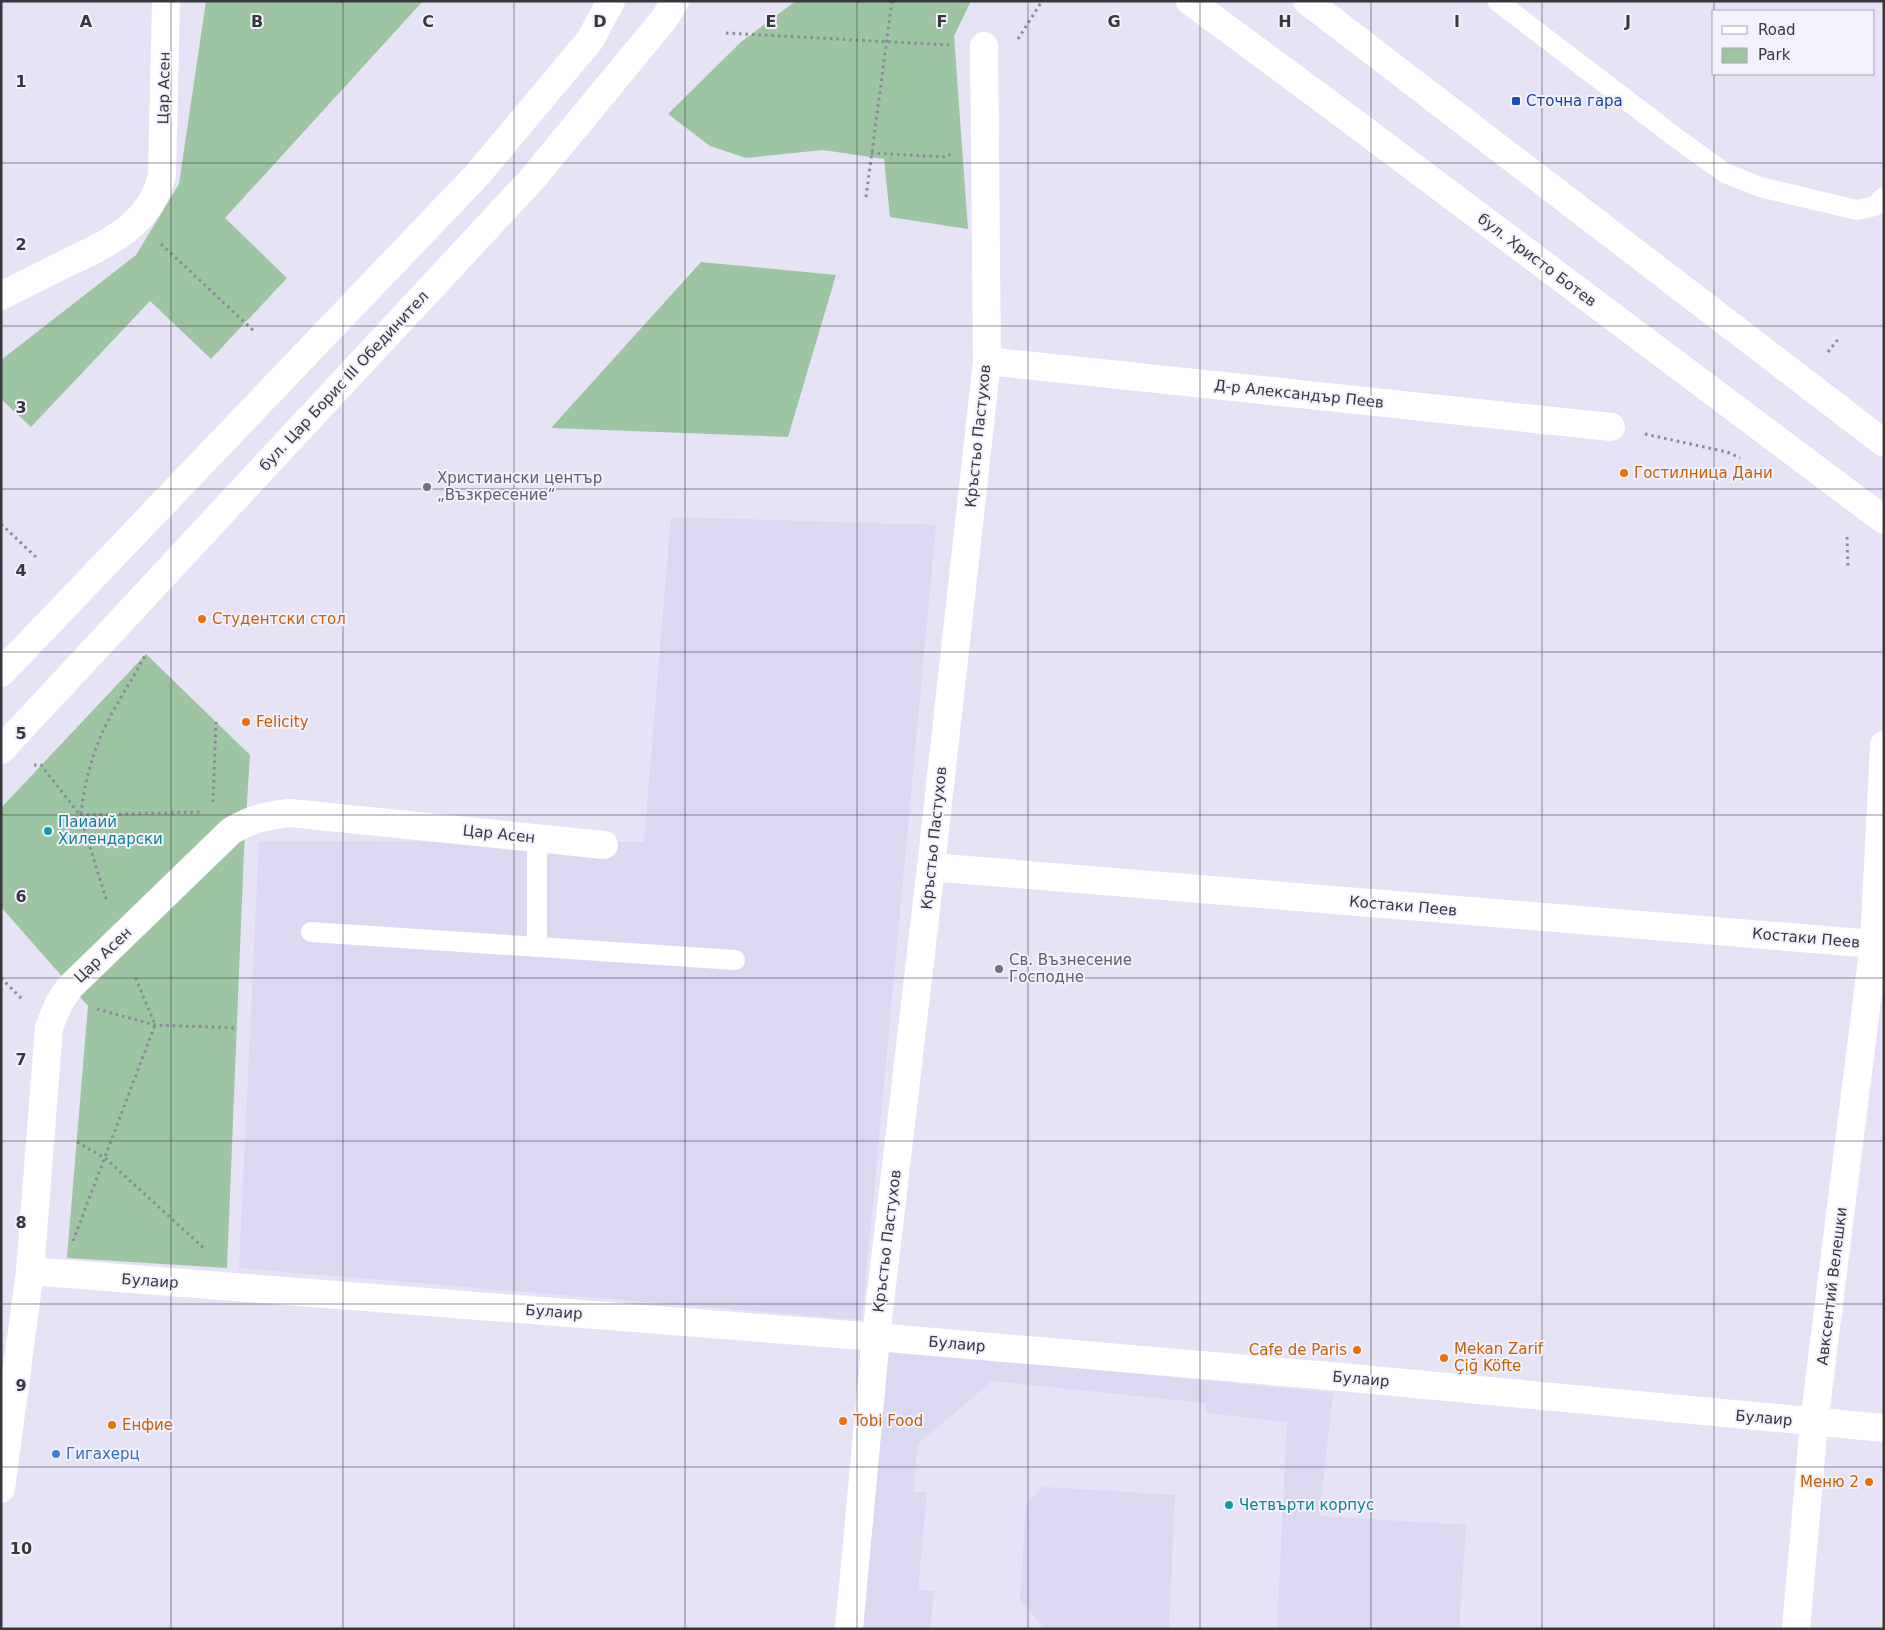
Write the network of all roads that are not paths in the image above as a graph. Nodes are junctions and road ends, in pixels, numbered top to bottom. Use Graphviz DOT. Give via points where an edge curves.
graph roads {
  1 [pos="166,1"];
  2 [pos="611,1"];
  3 [pos="690,1"];
  4 [pos="1190,1"];
  5 [pos="1307,1"];
  6 [pos="1497,1"];
  7 [pos="669,10"];
  8 [pos="984,46"];
  9 [pos="1884,197"];
  10 [pos="1,296"];
  11 [pos="986,361"];
  12 [pos="1611,427"];
  13 [pos="1884,442"];
  14 [pos="1884,520"];
  15 [pos="1,673"];
  16 [pos="1884,745"];
  17 [pos="1,750"];
  18 [pos="537,838"];
  19 [pos="604,845"];
  20 [pos="931,867"];
  21 [pos="310,932"];
  22 [pos="1879,932"];
  23 [pos="537,947"];
  24 [pos="735,960"];
  25 [pos="30,1271"];
  26 [pos="876,1337"];
  27 [pos="1814,1423"];
  28 [pos="1884,1428"];
  29 [pos="1,1489"];
  30 [pos="849,1629"];
  31 [pos="1796,1629"];
  1 -- 10 [label="street, Цар Асен" via="159,189 136,222 110,243"];
  2 -- 15 [label="street" via="590,40 477,175"];
  3 -- 7 [label="street, бул. Цар Борис III Обединител"];
  4 -- 14 [label="street, бул. Христо Ботев"];
  5 -- 13 [label="street"];
  6 -- 9 [label="lane" via="1725,173 1760,187 1857,210 1875,206"];
  7 -- 17 [label="street, бул. Цар Борис III Обединител" via="533,178"];
  8 -- 11 [label="street, Кръстьо Пастухов"];
  11 -- 12 [label="street, Д-р Александър Пеев"];
  11 -- 20 [label="street, Кръстьо Пастухов"];
  16 -- 22 [label="street, Авксентий Велешки"];
  18 -- 19 [label="street, Цар Асен"];
  18 -- 23 [label="lane"];
  18 -- 25 [label="street, Цар Асен" via="290,813 267,815 231,831 70,987 59,1003 49,1027"];
  20 -- 22 [label="street, Костаки Пеев"];
  20 -- 26 [label="street, Кръстьо Пастухов"];
  21 -- 23 [label="lane"];
  22 -- 27 [label="street, Авксентий Велешки"];
  23 -- 24 [label="lane"];
  25 -- 26 [label="street, Булаир"];
  25 -- 29 [label="street, Цар Асен"];
  26 -- 27 [label="street, Булаир" via="1340,1377"];
  26 -- 30 [label="street, Кръстьо Пастухов"];
  27 -- 28 [label="street, Булаир"];
  27 -- 31 [label="street, Авксентий Велешки"];
}
